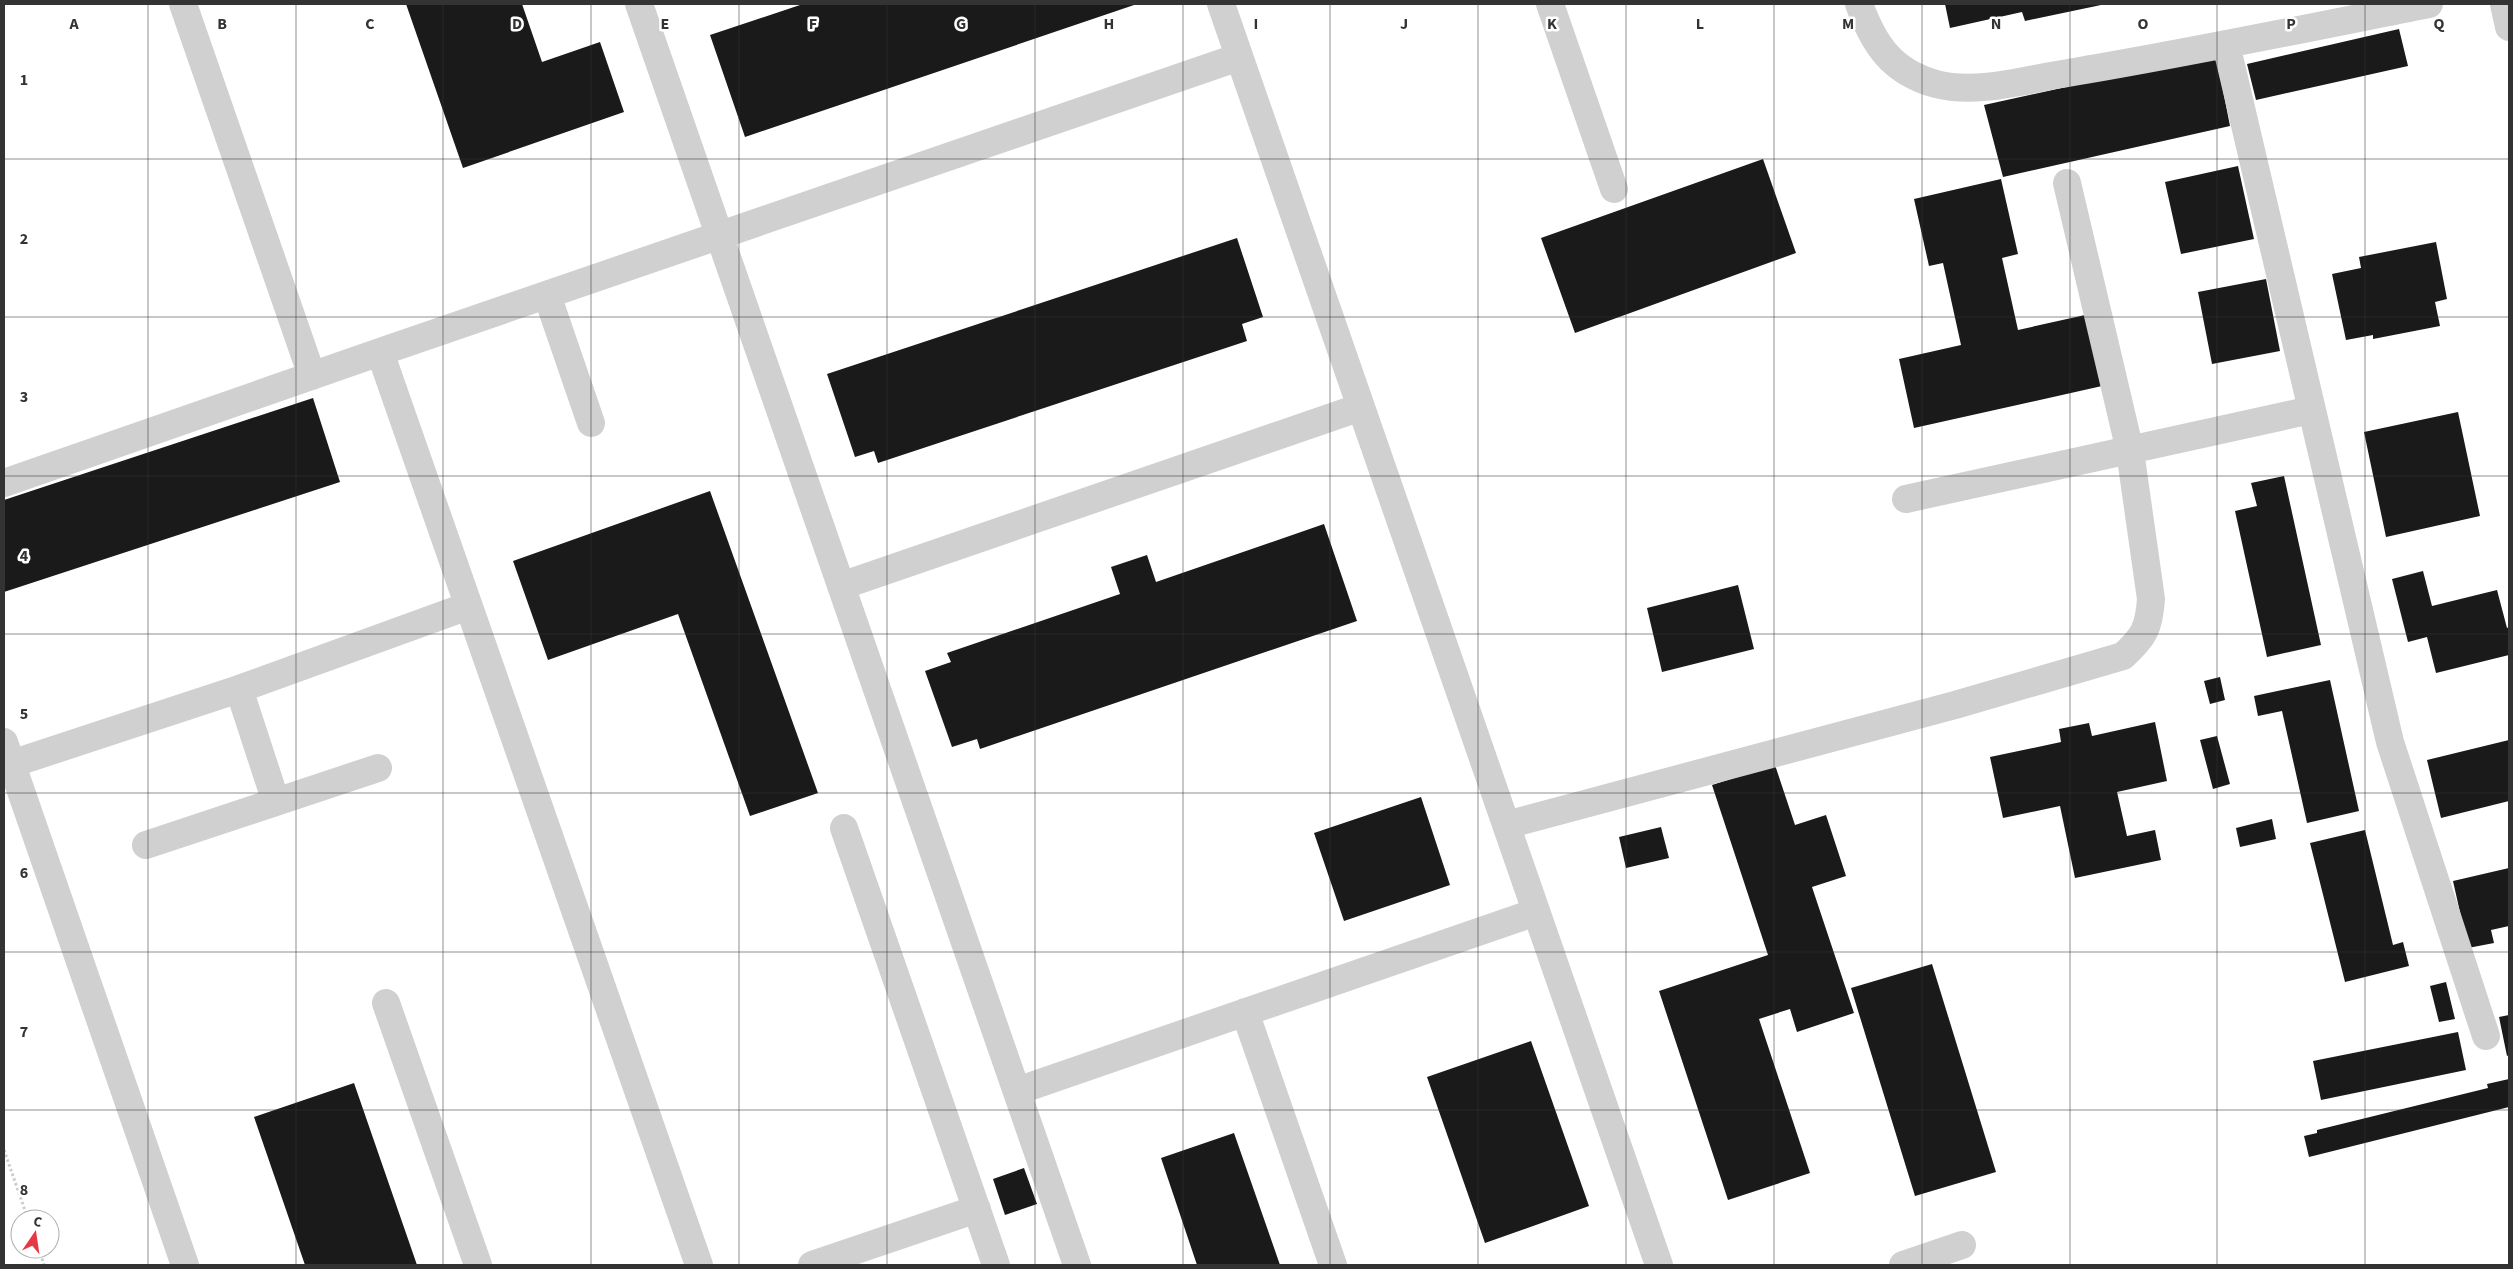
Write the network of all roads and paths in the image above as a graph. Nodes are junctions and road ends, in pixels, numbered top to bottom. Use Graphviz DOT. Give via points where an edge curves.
graph roads {
  1 [pos="183,4"];
  2 [pos="639,4"];
  3 [pos="1221,4"];
  4 [pos="1550,4"];
  5 [pos="1859,4"];
  6 [pos="2428,4"];
  7 [pos="2504,4"];
  8 [pos="2509,27"];
  9 [pos="2226,44"];
  10 [pos="1239,56"];
  11 [pos="2067,183"];
  12 [pos="1614,189"];
  13 [pos="720,236"];
  14 [pos="547,295"];
  15 [pos="380,352"];
  16 [pos="312,376"];
  17 [pos="1361,407"];
  18 [pos="2311,410"];
  19 [pos="591,423"];
  20 [pos="2130,451"];
  21 [pos="4,483"];
  22 [pos="1906,499"];
  23 [pos="841,586"];
  24 [pos="468,606"];
  25 [pos="239,689"];
  26 [pos="8,753"];
  27 [pos="378,768"];
  28 [pos="276,802"];
  29 [pos="1506,825"];
  30 [pos="844,828"];
  31 [pos="146,845"];
  32 [pos="1536,912"];
  33 [pos="386,1003"];
  34 [pos="1245,1012"];
  35 [pos="2486,1036"];
  36 [pos="1017,1091"];
  37 [pos="4,1150"];
  38 [pos="977,1208"];
  39 [pos="25,1209"];
  40 [pos="1962,1245"];
  41 [pos="185,1265"];
  42 [pos="478,1265"];
  43 [pos="699,1265"];
  44 [pos="812,1265"];
  45 [pos="996,1265"];
  46 [pos="1077,1265"];
  47 [pos="1333,1265"];
  48 [pos="1659,1265"];
  49 [pos="1903,1265"];
  1 -- 16 [label="lane"];
  2 -- 13 [label="lane"];
  3 -- 10 [label="lane"];
  4 -- 12 [label="lane"];
  5 -- 9 [label="lane" via="1885,55 1917,78 1956,87 1982,87"];
  6 -- 9 [label="lane"];
  7 -- 8 [label="lane"];
  9 -- 18 [label="lane"];
  10 -- 13 [label="lane"];
  10 -- 17 [label="lane"];
  11 -- 20 [label="lane"];
  13 -- 14 [label="lane"];
  13 -- 23 [label="lane"];
  14 -- 15 [label="lane"];
  14 -- 19 [label="lane"];
  15 -- 16 [label="lane"];
  15 -- 24 [label="lane"];
  16 -- 21 [label="lane"];
  17 -- 23 [label="lane"];
  17 -- 29 [label="lane"];
  18 -- 20 [label="lane"];
  18 -- 35 [label="lane" via="2390,742"];
  20 -- 22 [label="lane"];
  20 -- 29 [label="lane" via="2151,599 2150,618 2144,634 2123,656 1955,705"];
  23 -- 36 [label="lane"];
  24 -- 25 [label="lane"];
  24 -- 43 [label="lane"];
  25 -- 26 [label="lane"];
  25 -- 28 [label="lane"];
  26 -- 41 [label="lane"];
  27 -- 28 [label="lane"];
  28 -- 31 [label="lane"];
  29 -- 32 [label="lane"];
  30 -- 38 [label="lane"];
  32 -- 34 [label="lane"];
  32 -- 48 [label="lane"];
  33 -- 42 [label="lane"];
  34 -- 36 [label="lane"];
  34 -- 47 [label="lane"];
  36 -- 46 [label="lane"];
  37 -- 39 [label="path"];
  38 -- 44 [label="lane"];
  38 -- 45 [label="lane"];
  40 -- 49 [label="lane"];
}
